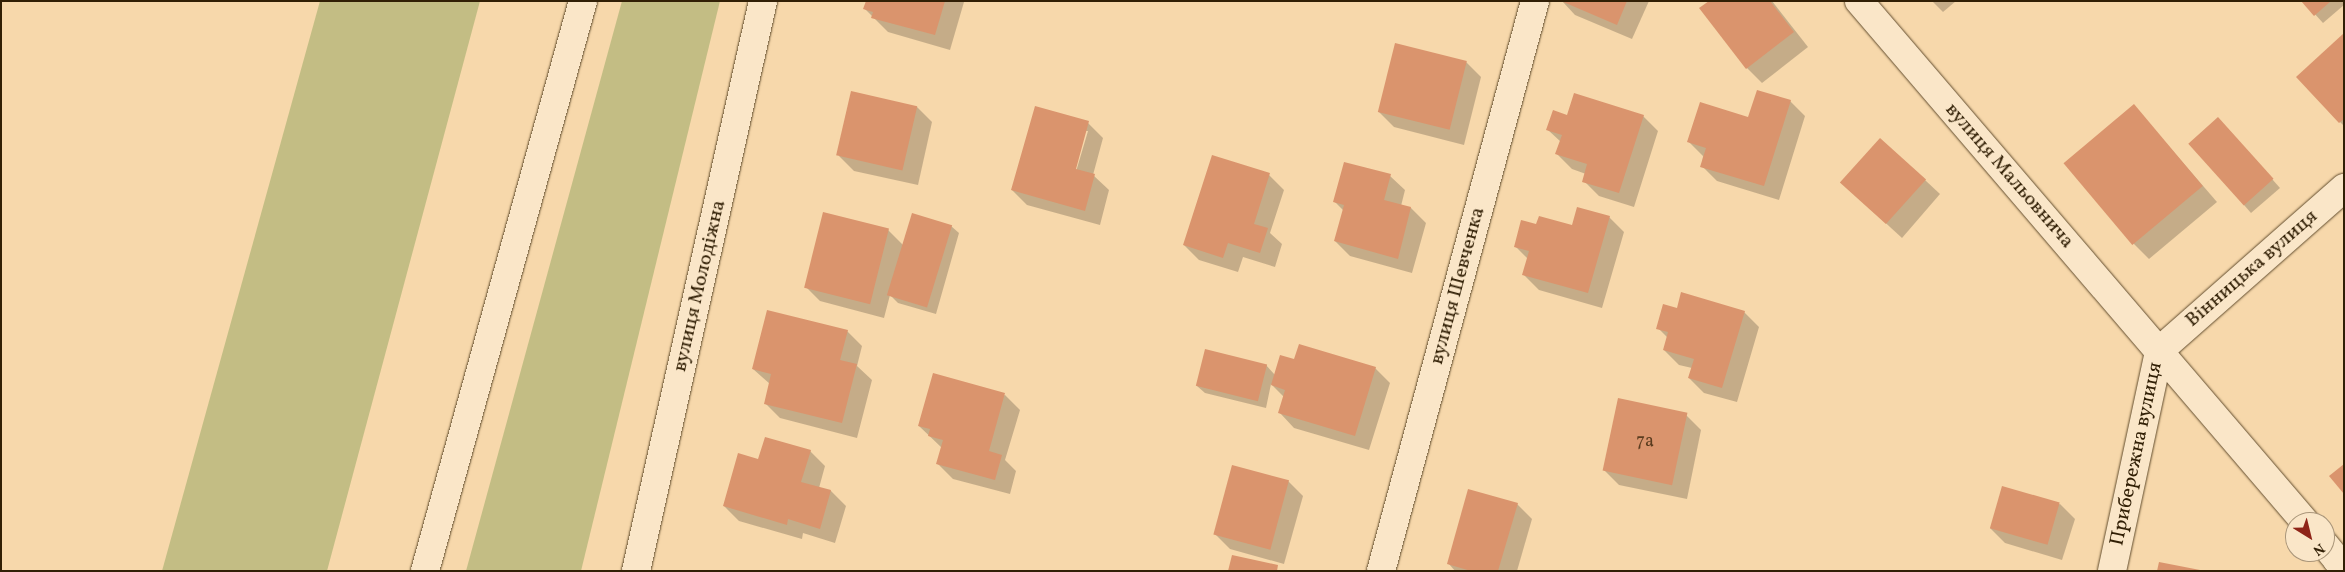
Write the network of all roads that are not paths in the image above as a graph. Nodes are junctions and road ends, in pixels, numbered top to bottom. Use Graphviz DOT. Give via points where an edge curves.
graph roads {
  1 [pos="583,1"];
  2 [pos="763,1"];
  3 [pos="1535,1"];
  4 [pos="1859,1"];
  5 [pos="2344,188"];
  6 [pos="2159,351"];
  7 [pos="2296,512"];
  8 [pos="425,571"];
  9 [pos="636,571"];
  10 [pos="1381,571"];
  11 [pos="2112,571"];
  1 -- 8 [label="street"];
  2 -- 9 [label="street, вулиця Молодіжна"];
  3 -- 10 [label="street, вулиця Шевченка"];
  4 -- 6 [label="street, вулиця Мальовнича"];
  5 -- 6 [label="street, Вінницька вулиця"];
  6 -- 7 [label="street, Прибережна вулиця"];
  6 -- 11 [label="street, Прибережна вулиця"];
}
